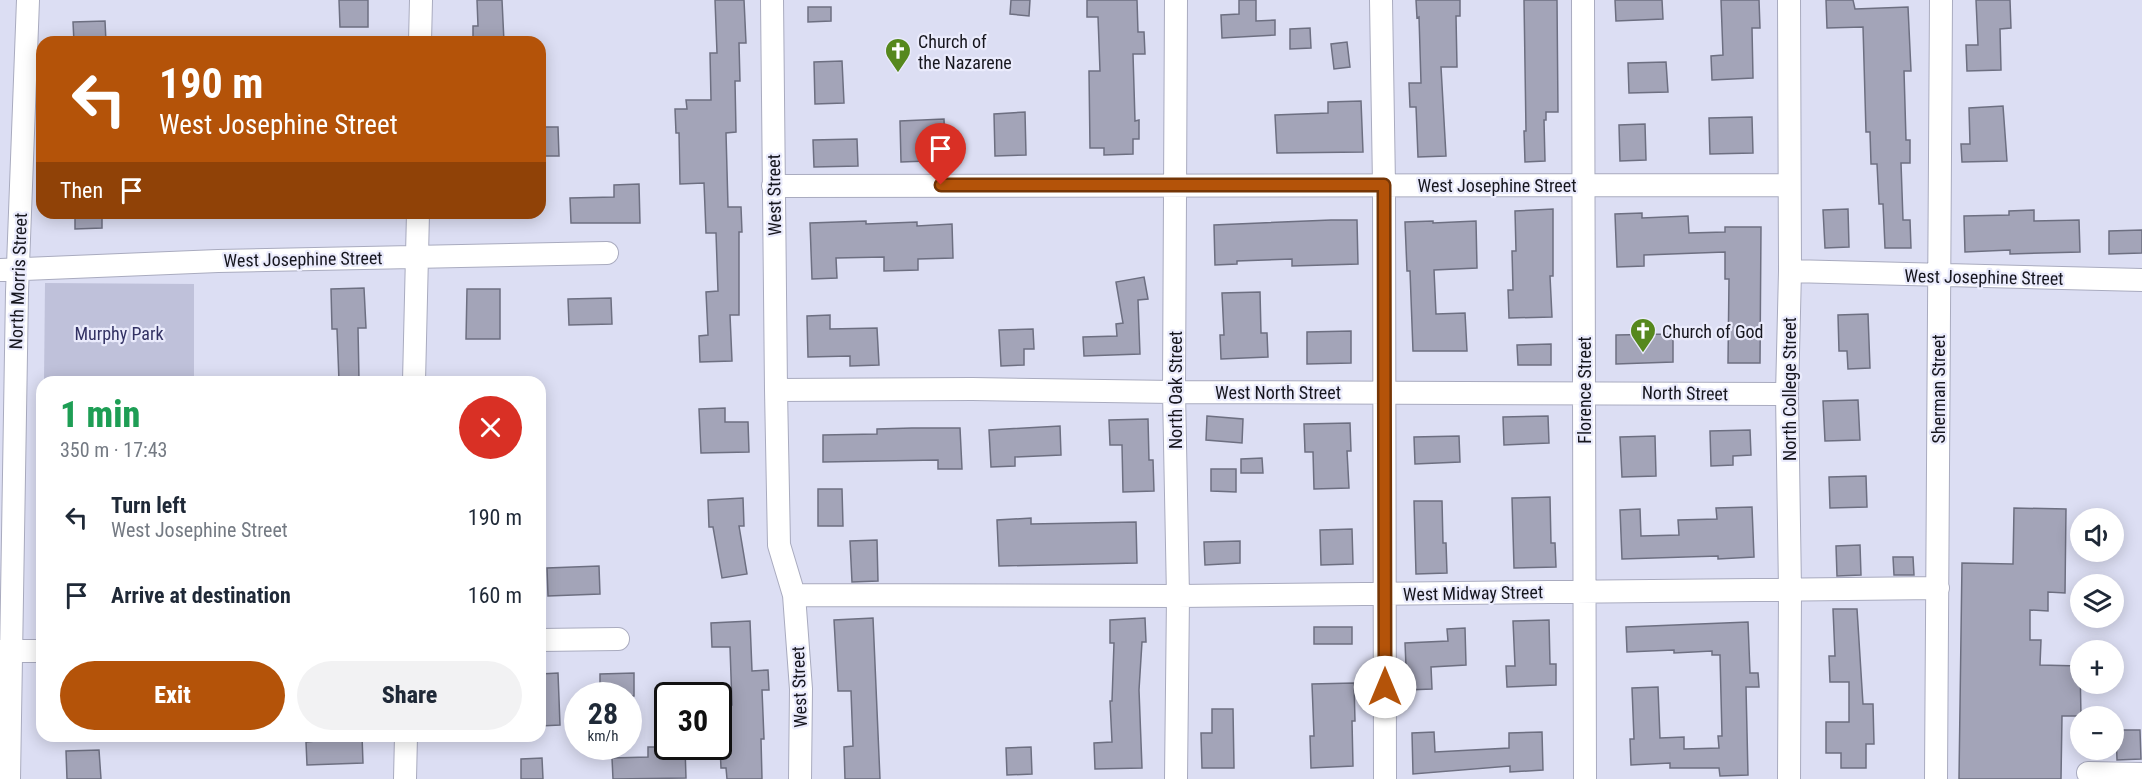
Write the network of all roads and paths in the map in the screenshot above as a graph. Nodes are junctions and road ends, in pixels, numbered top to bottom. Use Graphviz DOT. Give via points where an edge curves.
graph roads {
  1 [pos="28,0"];
  2 [pos="421,0"];
  3 [pos="772,0"];
  4 [pos="1176,0"];
  5 [pos="1381,0"];
  6 [pos="1583,0"];
  7 [pos="1789,0"];
  8 [pos="1941,0"];
  9 [pos="420,36"];
  10 [pos="1384,185"];
  11 [pos="1583,185"];
  12 [pos="1788,185"];
  13 [pos="773,186"];
  14 [pos="1177,186"];
  15 [pos="418,219"];
  16 [pos="607,253"];
  17 [pos="417,256"];
  18 [pos="9,269"];
  19 [pos="1790,271"];
  20 [pos="1938,276"];
  21 [pos="2142,280"];
  22 [pos="414,376"];
  23 [pos="776,390"];
  24 [pos="1174,392"];
  25 [pos="1384,392"];
  26 [pos="1584,392"];
  27 [pos="1787,394"];
  28 [pos="1938,588"];
  29 [pos="1790,590"];
  30 [pos="1584,592"];
  31 [pos="1385,594"];
  32 [pos="794,595"];
  33 [pos="1178,596"];
  34 [pos="618,639"];
  35 [pos="546,640"];
  36 [pos="6,651"];
  37 [pos="36,651"];
  38 [pos="406,742"];
  39 [pos="2088,774"];
  40 [pos="2142,774"];
  41 [pos="9,779"];
  42 [pos="405,779"];
  43 [pos="800,779"];
  44 [pos="1176,779"];
  45 [pos="1385,779"];
  46 [pos="1585,779"];
  47 [pos="1789,779"];
  48 [pos="1936,779"];
  1 -- 18 [label="street, North Morris Street"];
  2 -- 9 [label="street"];
  3 -- 13 [label="street, West Street"];
  4 -- 14 [label="street, North Oak Street"];
  5 -- 10 [label="street"];
  6 -- 11 [label="street, Florence Street"];
  7 -- 12 [label="street, North College Street"];
  8 -- 20 [label="street, Sherman Street"];
  10 -- 11 [label="street, West Josephine Street"];
  10 -- 14 [label="street, West Josephine Street"];
  10 -- 25 [label="street"];
  11 -- 12 [label="street, West Josephine Street"];
  11 -- 26 [label="street, Florence Street"];
  12 -- 19 [label="street, North College Street"];
  13 -- 14 [label="street, West Josephine Street"];
  13 -- 23 [label="street, West Street"];
  14 -- 24 [label="street, North Oak Street"];
  15 -- 17 [label="street"];
  16 -- 17 [label="street, West Josephine Street"];
  17 -- 18 [label="street, West Josephine Street"];
  17 -- 22 [label="street"];
  18 -- 36 [label="street, North Morris Street" via="16,304"];
  19 -- 20 [label="street, West Josephine Street"];
  19 -- 27 [label="street, North College Street"];
  20 -- 21 [label="street, West Josephine Street"];
  20 -- 28 [label="street, Sherman Street"];
  23 -- 24 [label="street, West North Street"];
  23 -- 32 [label="street, West Street" via="779,545"];
  24 -- 25 [label="street, West North Street"];
  24 -- 33 [label="street, North Oak Street"];
  25 -- 26 [label="street, West North Street"];
  25 -- 31 [label="street"];
  26 -- 27 [label="street, North Street"];
  26 -- 30 [label="street, Florence Street"];
  27 -- 29 [label="street, North College Street"];
  28 -- 29 [label="street, West Midway Street"];
  28 -- 48 [label="street, Sherman Street"];
  29 -- 30 [label="street, West Midway Street"];
  29 -- 47 [label="street, North College Street"];
  30 -- 31 [label="street, West Midway Street"];
  30 -- 46 [label="street, Florence Street"];
  31 -- 33 [label="street, West Midway Street"];
  31 -- 45 [label="street"];
  32 -- 33 [label="street, West Midway Street"];
  32 -- 43 [label="street, West Street" via="801,689"];
  33 -- 44 [label="street, North Oak Street"];
  34 -- 35 [label="street"];
  36 -- 37 [label="street"];
  36 -- 41 [label="street, North Morris Street"];
  38 -- 42 [label="street"];
  39 -- 40 [label="street"];
}
